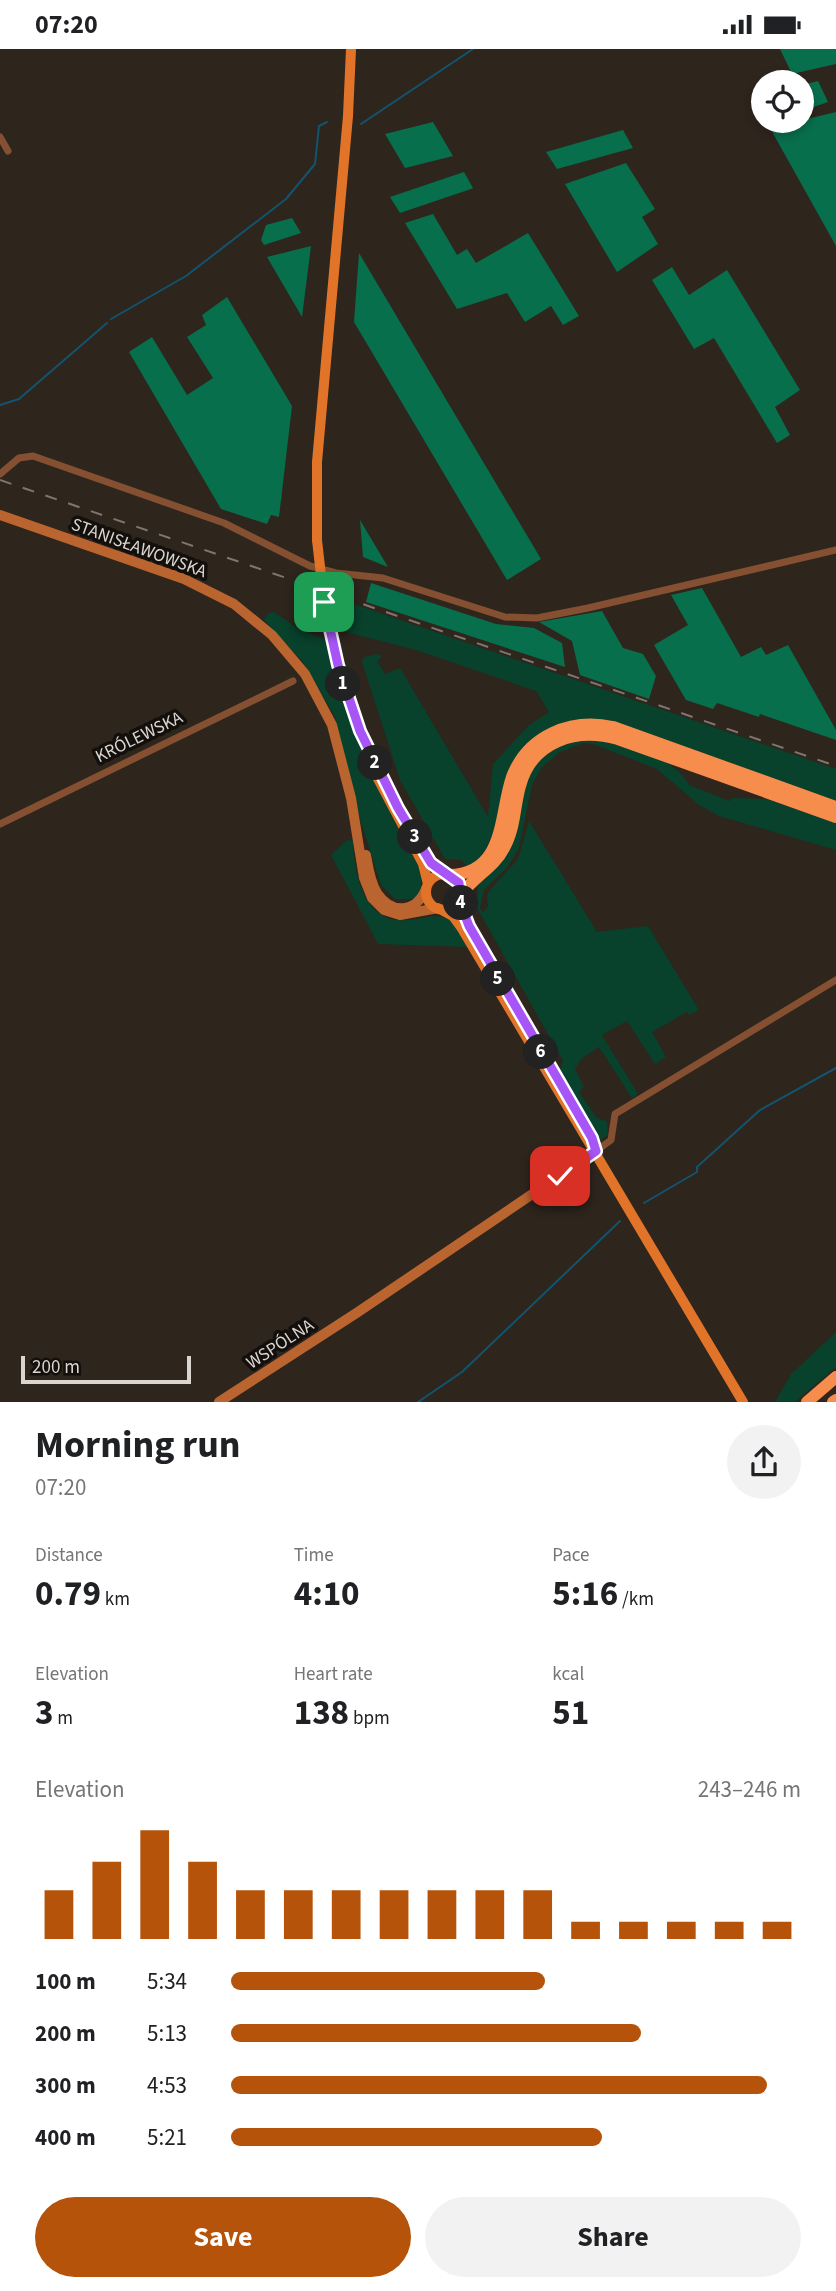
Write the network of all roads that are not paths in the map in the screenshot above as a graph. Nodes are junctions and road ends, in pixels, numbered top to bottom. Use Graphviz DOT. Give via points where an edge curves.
graph roads {
  1 [pos="351,49"];
  2 [pos="0,137"];
  3 [pos="8,151"];
  4 [pos="0,474"];
  5 [pos="0,515"];
  6 [pos="836,550"];
  7 [pos="293,681"];
  8 [pos="360,731"];
  9 [pos="836,807"];
  10 [pos="836,817"];
  11 [pos="0,824"];
  12 [pos="357,824"];
  13 [pos="447,875"];
  14 [pos="427,887"];
  15 [pos="461,896"];
  16 [pos="439,909"];
  17 [pos="836,980"];
  18 [pos="596,1151"];
  19 [pos="836,1377"];
  20 [pos="219,1402"];
  21 [pos="743,1402"];
  22 [pos="807,1402"];
  1 -- 8 [label="main road, bridge" via="317,462 317,540 338,665"];
  2 -- 3 [label="street"];
  4 -- 6 [label="street" via="19,458 33,456 224,523 310,566 383,579 513,618 601,606"];
  5 -- 12 [label="street, STANISŁAWOWSKA" via="205,589 255,619 289,653 332,725"];
  7 -- 11 [label="street, KRÓLEWSKA"];
  8 -- 13 [label="main road" via="431,863"];
  8 -- 14 [label="main road" via="376,775 423,864"];
  9 -- 13 [label="highway" via="613,727 577,725 549,734 526,753 511,780 495,845 477,867"];
  10 -- 15 [label="highway" via="618,739 576,734 551,744 531,762 519,788 503,851"];
  12 -- 14 [label="street" via="373,884 382,899 395,907 412,907"];
  12 -- 16 [label="street" via="364,879 376,903 400,915"];
  13 -- 14 [label="main road" via="433,878"];
  13 -- 15 [label="main road" via="459,883"];
  14 -- 16 [label="main road" via="427,899"];
  15 -- 16 [label="main road" via="453,907"];
  15 -- 18 [label="main road" via="469,926"];
  16 -- 18 [label="main road" via="458,922"];
  17 -- 18 [label="street" via="615,1114 611,1140"];
  18 -- 20 [label="street, WSPÓLNA"];
  18 -- 21 [label="main road"];
  19 -- 22 [label="highway"];
}
